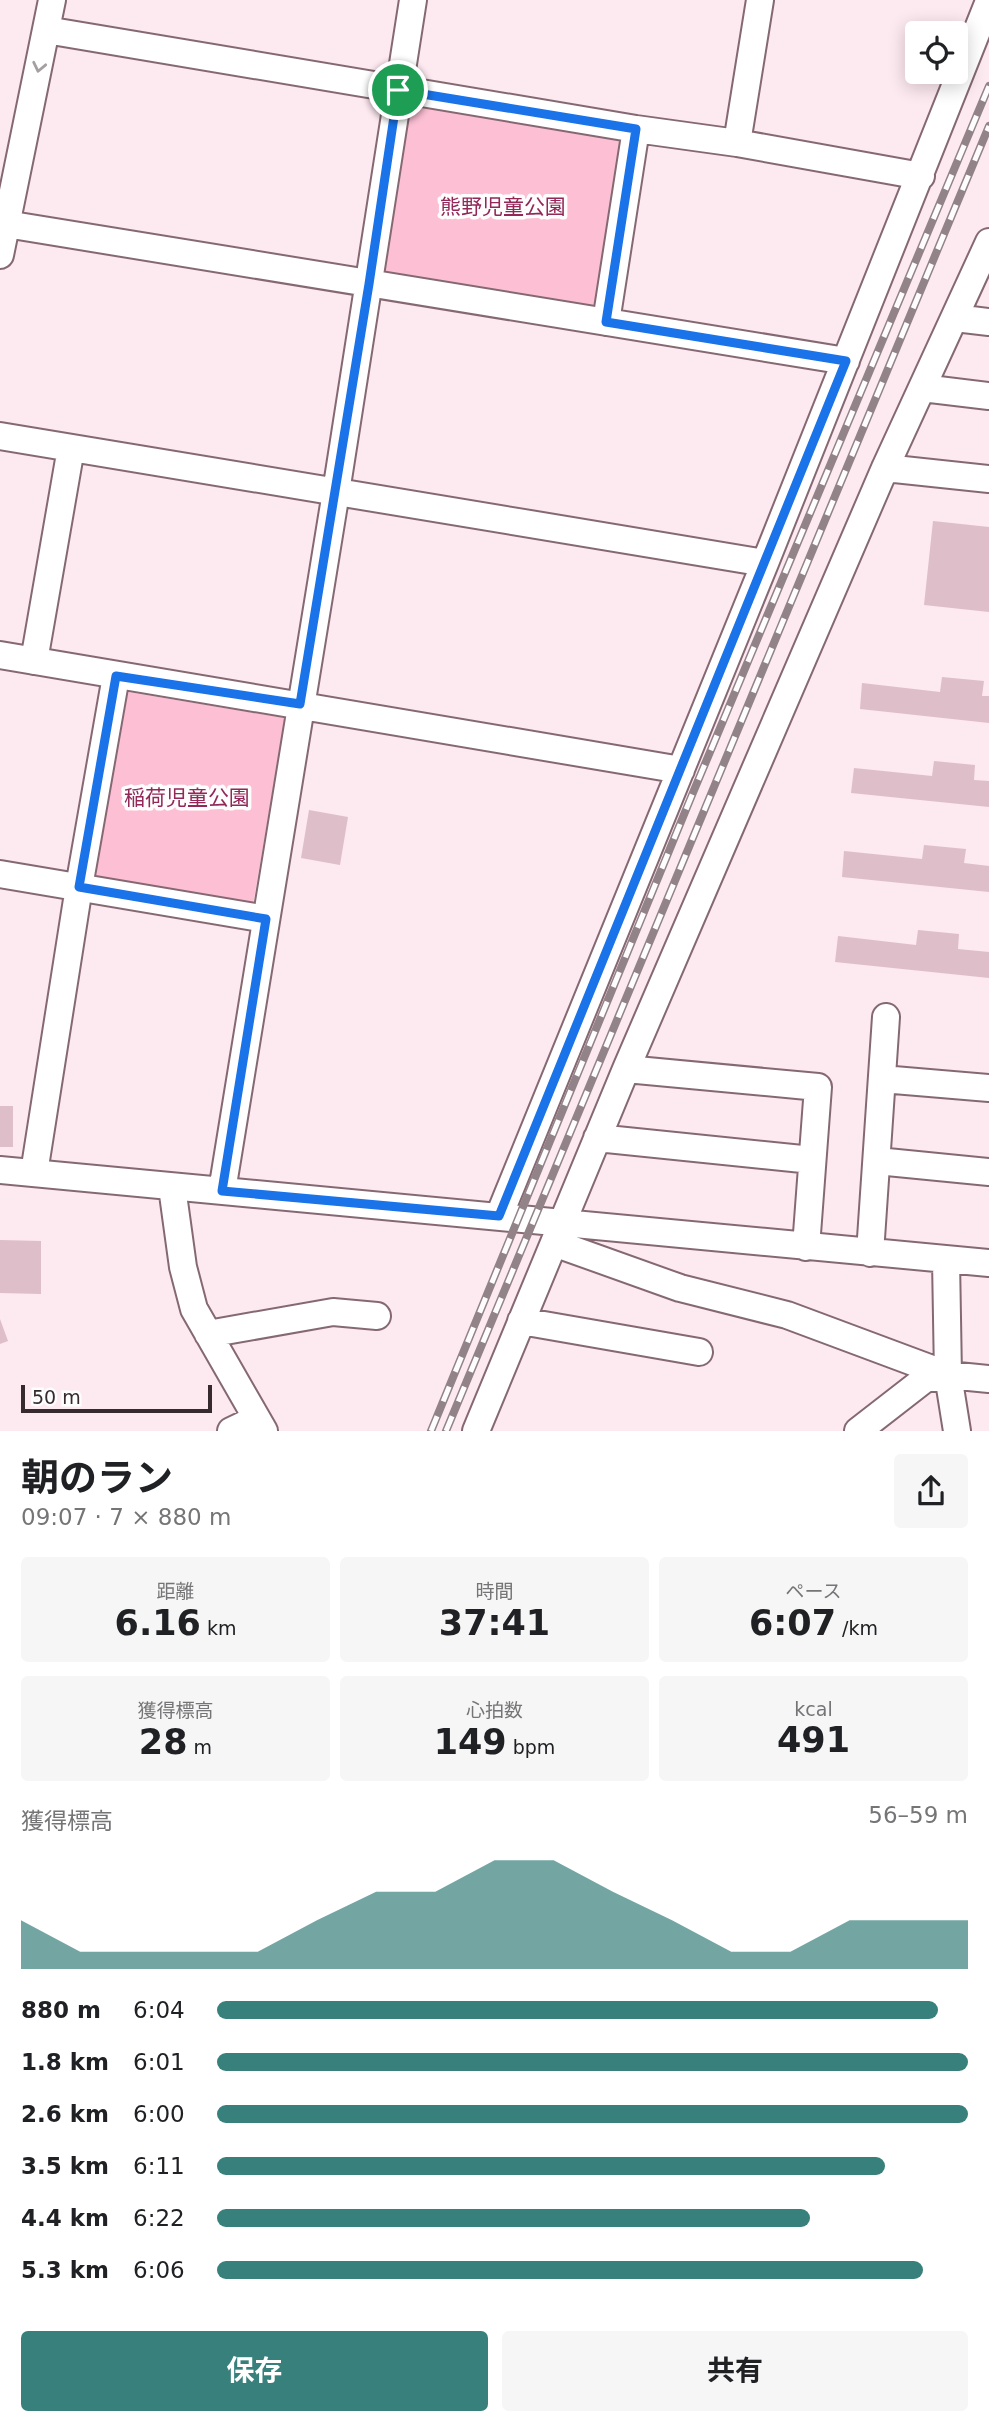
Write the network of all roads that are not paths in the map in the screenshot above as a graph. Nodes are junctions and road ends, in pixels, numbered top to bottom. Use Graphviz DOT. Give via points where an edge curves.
graph roads {
  1 [pos="52,0"];
  2 [pos="412,0"];
  3 [pos="760,0"];
  4 [pos="984,2"];
  5 [pos="46,30"];
  6 [pos="398,90"];
  7 [pos="636,129"];
  8 [pos="737,143"];
  9 [pos="921,176"];
  10 [pos="6,224"];
  11 [pos="988,245"];
  12 [pos="0,255"];
  13 [pos="369,284"];
  14 [pos="955,318"];
  15 [pos="606,322"];
  16 [pos="989,322"];
  17 [pos="846,361"];
  18 [pos="922,387"];
  19 [pos="989,396"];
  20 [pos="0,436"];
  21 [pos="71,448"];
  22 [pos="885,468"];
  23 [pos="989,479"];
  24 [pos="335,492"];
  25 [pos="765,563"];
  26 [pos="0,655"];
  27 [pos="34,661"];
  28 [pos="116,676"];
  29 [pos="300,704"];
  30 [pos="681,771"];
  31 [pos="0,873"];
  32 [pos="79,887"];
  33 [pos="266,919"];
  34 [pos="886,1017"];
  35 [pos="626,1069"];
  36 [pos="882,1079"];
  37 [pos="989,1088"];
  38 [pos="597,1138"];
  39 [pos="812,1160"];
  40 [pos="877,1161"];
  41 [pos="0,1170"];
  42 [pos="989,1172"];
  43 [pos="34,1173"];
  44 [pos="172,1187"];
  45 [pos="222,1191"];
  46 [pos="499,1216"];
  47 [pos="558,1232"];
  48 [pos="806,1247"];
  49 [pos="870,1253"];
  50 [pos="946,1260"];
  51 [pos="989,1263"];
  52 [pos="377,1316"];
  53 [pos="521,1321"];
  54 [pos="208,1335"];
  55 [pos="699,1352"];
  56 [pos="948,1375"];
  57 [pos="989,1379"];
  58 [pos="260,1425"];
  59 [pos="231,1431"];
  60 [pos="476,1431"];
  61 [pos="858,1431"];
  62 [pos="957,1431"];
  1 -- 5 [label="street"];
  2 -- 6 [label="street"];
  3 -- 8 [label="street"];
  4 -- 9 [label="street"];
  5 -- 6 [label="street"];
  5 -- 10 [label="street, one-way"];
  6 -- 7 [label="street"];
  6 -- 13 [label="street"];
  7 -- 8 [label="street"];
  7 -- 15 [label="street"];
  8 -- 9 [label="street"];
  9 -- 17 [label="street"];
  10 -- 12 [label="street"];
  10 -- 13 [label="street"];
  11 -- 14 [label="street"];
  13 -- 15 [label="street"];
  13 -- 24 [label="street"];
  14 -- 16 [label="street"];
  14 -- 18 [label="street"];
  15 -- 17 [label="street"];
  17 -- 25 [label="street"];
  18 -- 19 [label="street"];
  18 -- 22 [label="street"];
  20 -- 21 [label="street"];
  21 -- 24 [label="street"];
  21 -- 27 [label="street"];
  22 -- 23 [label="street"];
  22 -- 35 [label="street"];
  24 -- 25 [label="street"];
  24 -- 29 [label="street"];
  25 -- 30 [label="street"];
  26 -- 27 [label="street"];
  27 -- 28 [label="street"];
  28 -- 29 [label="street"];
  28 -- 32 [label="street"];
  29 -- 30 [label="street"];
  29 -- 33 [label="street"];
  30 -- 46 [label="street"];
  31 -- 32 [label="street"];
  32 -- 33 [label="street"];
  32 -- 43 [label="street"];
  33 -- 45 [label="street"];
  34 -- 36 [label="street"];
  35 -- 38 [label="street"];
  35 -- 39 [label="street" via="818,1087"];
  36 -- 37 [label="street"];
  36 -- 40 [label="street"];
  38 -- 39 [label="street"];
  38 -- 47 [label="street"];
  39 -- 48 [label="street"];
  40 -- 42 [label="street"];
  40 -- 49 [label="street"];
  41 -- 43 [label="street"];
  43 -- 44 [label="street"];
  44 -- 45 [label="street"];
  44 -- 54 [label="street" via="183,1267 194,1309"];
  45 -- 46 [label="street"];
  46 -- 47 [label="street"];
  47 -- 48 [label="street"];
  47 -- 53 [label="street"];
  47 -- 56 [label="street" via="680,1288 787,1315"];
  48 -- 49 [label="street"];
  49 -- 50 [label="street"];
  50 -- 51 [label="street"];
  50 -- 56 [label="street"];
  52 -- 54 [label="street" via="333,1312"];
  53 -- 55 [label="street"];
  53 -- 60 [label="street"];
  54 -- 58 [label="street"];
  56 -- 57 [label="street"];
  56 -- 61 [label="street" via="925,1379"];
  56 -- 62 [label="street"];
  58 -- 59 [label="street"];
}
